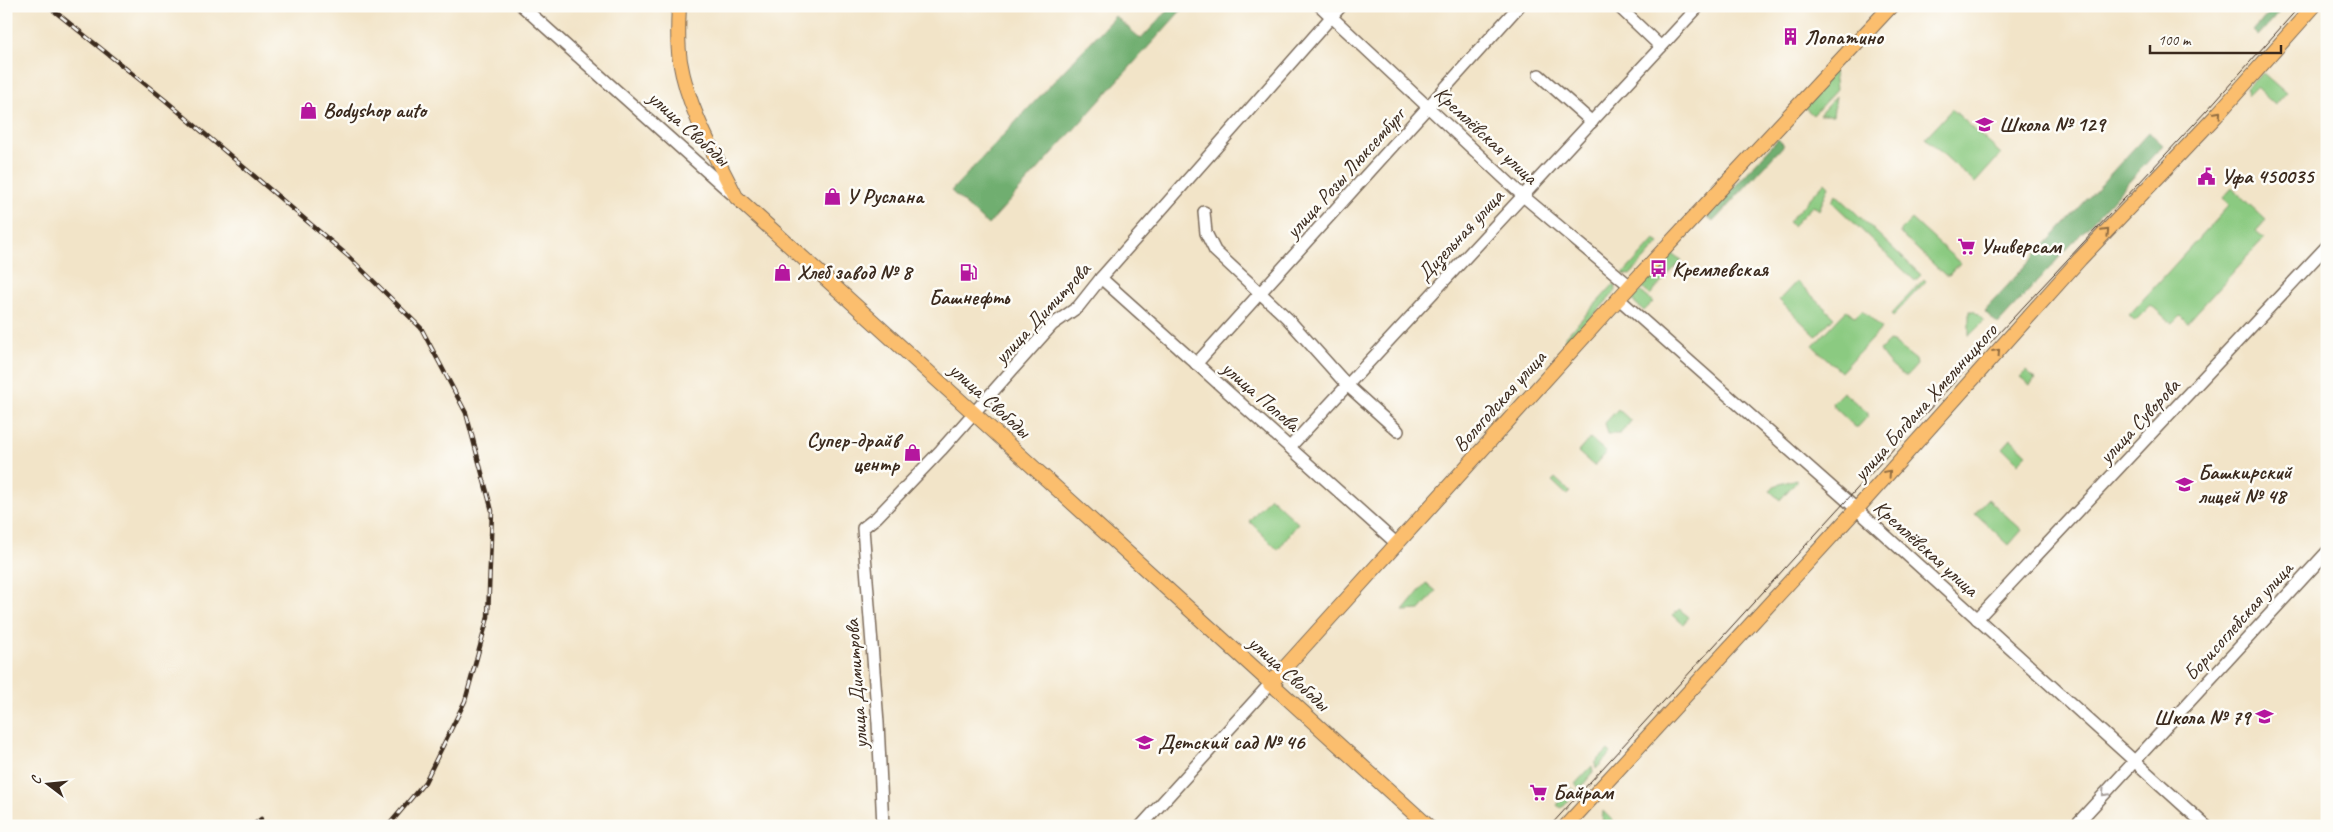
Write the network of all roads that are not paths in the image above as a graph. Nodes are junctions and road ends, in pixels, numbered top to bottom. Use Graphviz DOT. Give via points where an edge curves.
graph roads {
  1 [pos="522,6"];
  2 [pos="679,6"];
  3 [pos="1320,6"];
  4 [pos="1341,6"];
  5 [pos="1520,6"];
  6 [pos="1618,6"];
  7 [pos="1699,6"];
  8 [pos="1891,6"];
  9 [pos="2314,6"];
  10 [pos="1332,17"];
  11 [pos="1661,47"];
  12 [pos="1539,75"];
  13 [pos="1429,108"];
  14 [pos="1592,122"];
  15 [pos="1523,196"];
  16 [pos="736,197"];
  17 [pos="1204,212"];
  18 [pos="2327,246"];
  19 [pos="1101,278"];
  20 [pos="1630,286"];
  21 [pos="1260,294"];
  22 [pos="1619,300"];
  23 [pos="1196,364"];
  24 [pos="1347,385"];
  25 [pos="975,413"];
  26 [pos="1398,432"];
  27 [pos="1290,446"];
  28 [pos="1856,510"];
  29 [pos="1396,543"];
  30 [pos="2327,552"];
  31 [pos="1976,619"];
  32 [pos="1270,684"];
  33 [pos="2136,760"];
  34 [pos="883,826"];
  35 [pos="1141,826"];
  36 [pos="1428,826"];
  37 [pos="1566,826"];
  38 [pos="2076,826"];
  39 [pos="2206,826"];
  1 -- 16 [label="street, улица Свободы"];
  2 -- 16 [label="main road" via="678,37 683,78 700,125"];
  3 -- 10 [label="street, Кремлёвская улица"];
  4 -- 10 [label="street, улица Димитрова"];
  5 -- 13 [label="street, улица Розы Люксембург"];
  6 -- 11 [label="street"];
  7 -- 11 [label="street, Дизельная улица"];
  8 -- 20 [label="main road, Вологодская улица"];
  28 -- 9 [label="main road, улица Богдана Хмельницкого, one-way" via="2080,259 2216,116"];
  10 -- 13 [label="street, Кремлёвская улица"];
  10 -- 19 [label="street, улица Димитрова"];
  11 -- 14 [label="street, Дизельная улица"];
  12 -- 14 [label="street"];
  13 -- 15 [label="street, Кремлёвская улица"];
  13 -- 21 [label="street, улица Розы Люксембург"];
  14 -- 15 [label="street, Дизельная улица"];
  15 -- 20 [label="street, Кремлёвская улица"];
  15 -- 24 [label="street, Дизельная улица"];
  16 -- 25 [label="main road, улица Свободы"];
  17 -- 21 [label="street" via="1206,233 1215,251"];
  18 -- 31 [label="street, улица Суворова"];
  19 -- 23 [label="street, улица Попова"];
  19 -- 25 [label="street, улица Димитрова" via="1078,307 1052,325"];
  20 -- 22 [label="main road, Вологодская улица"];
  21 -- 23 [label="street, улица Розы Люксембург"];
  21 -- 24 [label="street" via="1287,318"];
  22 -- 28 [label="street, Кремлёвская улица"];
  22 -- 29 [label="main road, Вологодская улица"];
  23 -- 27 [label="street, улица Попова"];
  24 -- 26 [label="street"];
  24 -- 27 [label="street, Дизельная улица"];
  25 -- 32 [label="main road, улица Свободы"];
  25 -- 34 [label="street, улица Димитрова" via="862,528"];
  27 -- 29 [label="street, улица Попова"];
  28 -- 31 [label="street, Кремлёвская улица"];
  28 -- 37 [label="main road, улица Богдана Хмельницкого"];
  29 -- 32 [label="main road, Вологодская улица"];
  30 -- 33 [label="street, Борисоглебская улица"];
  31 -- 33 [label="street, Кремлёвская улица"];
  32 -- 35 [label="street, Вологодская улица"];
  32 -- 36 [label="main road, улица Свободы"];
  33 -- 38 [label="street, Борисоглебская улица, one-way"];
  33 -- 39 [label="street, Кремлёвская улица"];
}
